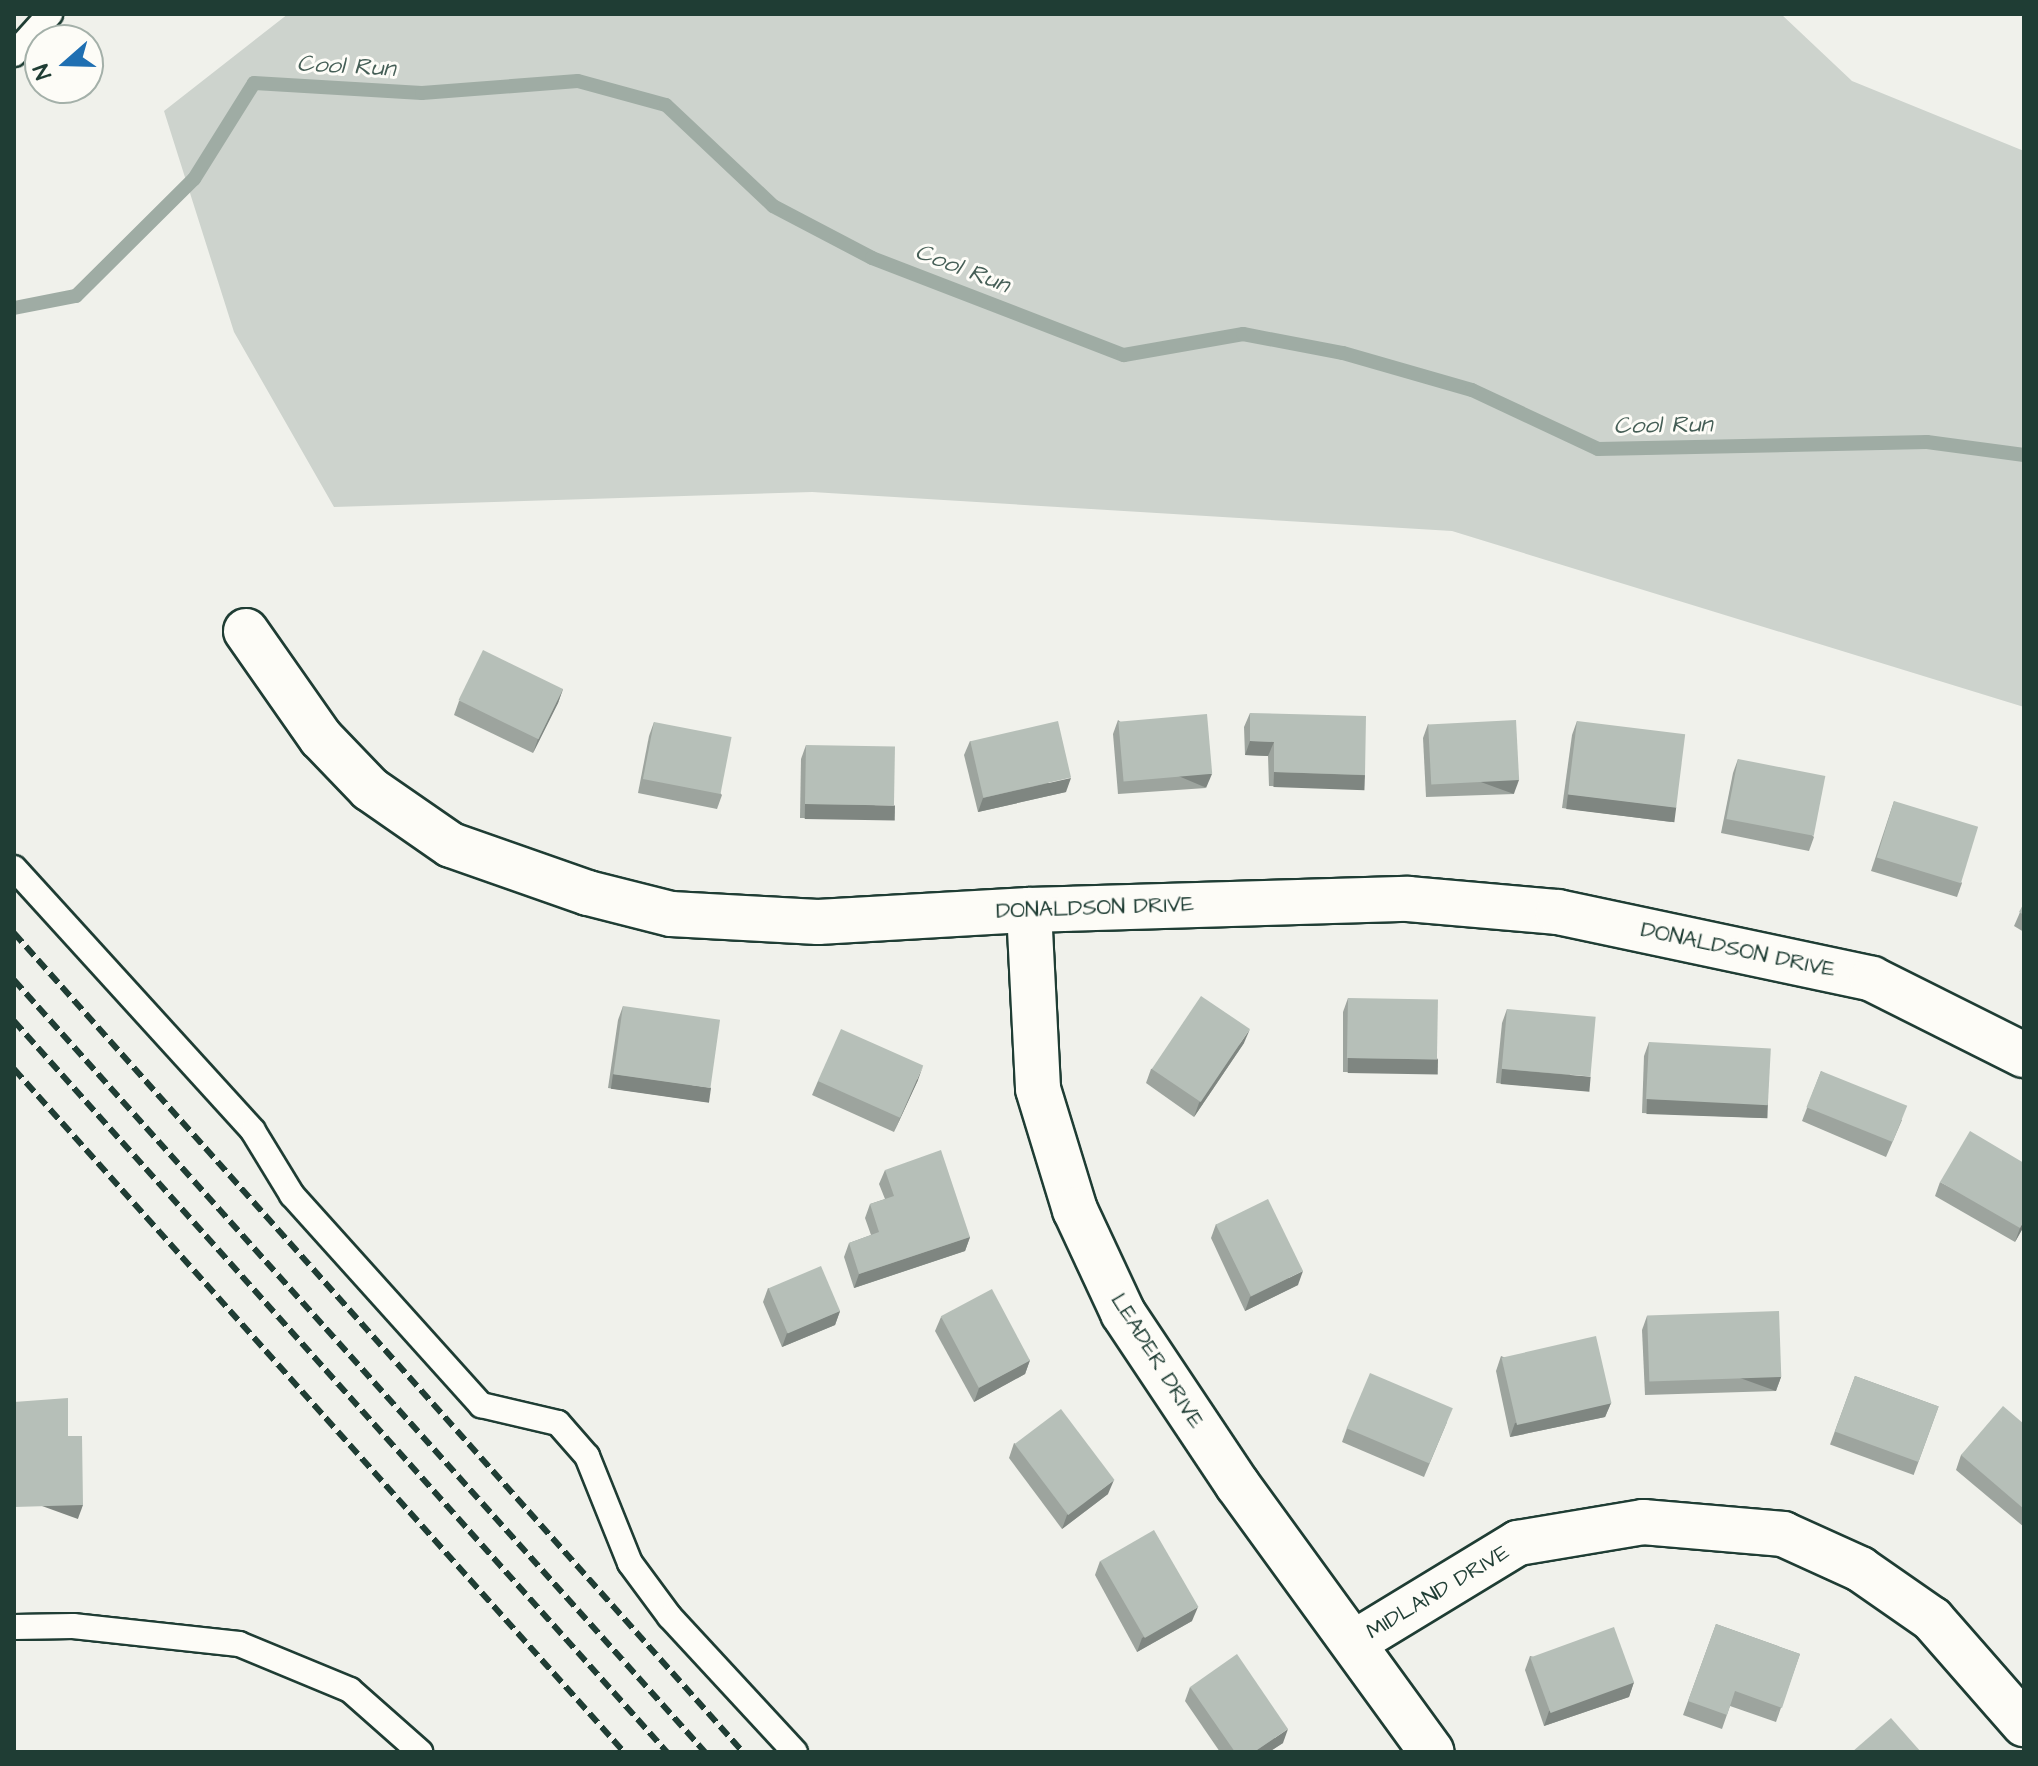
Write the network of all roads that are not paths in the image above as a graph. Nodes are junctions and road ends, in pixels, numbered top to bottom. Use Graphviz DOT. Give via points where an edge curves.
graph roads {
  1 [pos="50,14"];
  2 [pos="14,54"];
  3 [pos="246,631"];
  4 [pos="14,868"];
  5 [pos="1029,910"];
  6 [pos="2024,1055"];
  7 [pos="14,1627"];
  8 [pos="1355,1642"];
  9 [pos="2024,1724"];
  10 [pos="420,1752"];
  11 [pos="795,1752"];
  12 [pos="1432,1752"];
  1 -- 2 [label="lane"];
  3 -- 5 [label="street, DONALDSON DRIVE" via="321,738 370,789 451,845 588,893 671,914 818,922"];
  4 -- 11 [label="lane" via="253,1131 292,1195 481,1405 558,1423 587,1456 630,1563 670,1617"];
  5 -- 6 [label="street, DONALDSON DRIVE" via="1408,899 1558,912 1872,979"];
  5 -- 8 [label="street, LEADER DRIVE" via="1038,1089 1075,1210 1123,1313 1237,1484"];
  7 -- 10 [label="lane" via="73,1626 239,1644 350,1690"];
  8 -- 9 [label="street, MIDLAND DRIVE" via="1518,1543 1643,1522 1783,1534 1860,1569 1932,1619"];
  8 -- 12 [label="street, LEADER DRIVE"];
}
